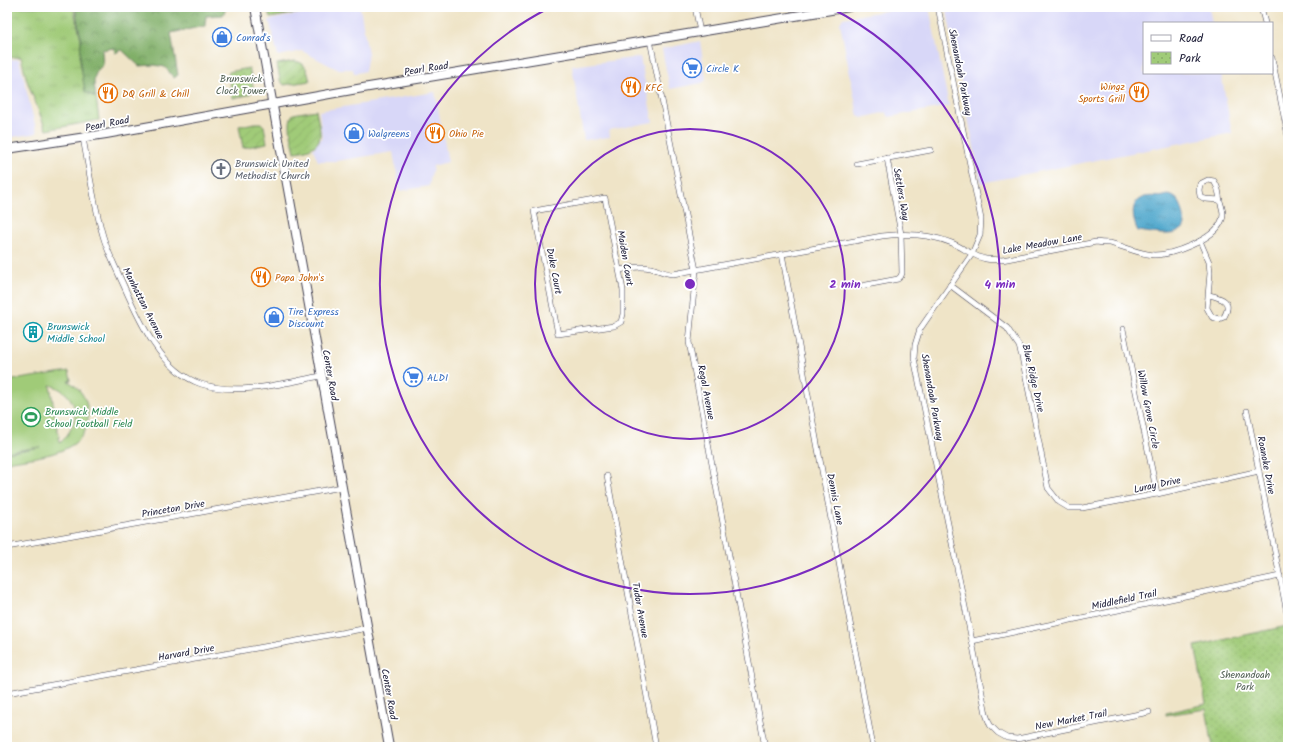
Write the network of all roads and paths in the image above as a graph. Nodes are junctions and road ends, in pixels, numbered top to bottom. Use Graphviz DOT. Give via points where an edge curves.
graph roads {
  1 [pos="255,7"];
  2 [pos="695,7"];
  3 [pos="849,7"];
  4 [pos="938,7"];
  5 [pos="1262,7"];
  6 [pos="1265,22"];
  7 [pos="700,32"];
  8 [pos="650,40"];
  9 [pos="1273,63"];
  10 [pos="272,104"];
  11 [pos="1288,136"];
  12 [pos="84,138"];
  13 [pos="7,149"];
  14 [pos="931,150"];
  15 [pos="886,158"];
  16 [pos="857,164"];
  17 [pos="1220,200"];
  18 [pos="534,211"];
  19 [pos="900,234"];
  20 [pos="1200,241"];
  21 [pos="782,254"];
  22 [pos="972,254"];
  23 [pos="620,270"];
  24 [pos="696,270"];
  25 [pos="950,285"];
  26 [pos="861,286"];
  27 [pos="1208,295"];
  28 [pos="621,322"];
  29 [pos="1123,329"];
  30 [pos="321,376"];
  31 [pos="1247,410"];
  32 [pos="1259,471"];
  33 [pos="607,476"];
  34 [pos="342,487"];
  35 [pos="1157,494"];
  36 [pos="1059,502"];
  37 [pos="7,546"];
  38 [pos="1280,576"];
  39 [pos="1288,618"];
  40 [pos="368,628"];
  41 [pos="972,640"];
  42 [pos="7,693"];
  43 [pos="1149,712"];
  44 [pos="998,733"];
  45 [pos="390,747"];
  46 [pos="656,747"];
  47 [pos="765,747"];
  48 [pos="873,747"];
  1 -- 10 [label="main road, Center Road"];
  2 -- 7 [label="street"];
  3 -- 7 [label="main road, Pearl Road"];
  4 -- 22 [label="street, Shenandoah Parkway" via="981,219 980,235"];
  5 -- 6 [label="street"];
  7 -- 8 [label="main road, Pearl Road"];
  8 -- 10 [label="main road, Pearl Road"];
  8 -- 24 [label="street, Regal Avenue"];
  9 -- 11 [label="street"];
  10 -- 12 [label="main road, Pearl Road"];
  10 -- 30 [label="main road, Center Road"];
  12 -- 13 [label="main road, Pearl Road"];
  12 -- 30 [label="street, Manhattan Avenue" via="100,224 108,250 144,327 157,348 173,366 197,382 224,388 264,386"];
  14 -- 15 [label="street, Settlers Way"];
  15 -- 16 [label="street, Settlers Way"];
  15 -- 19 [label="street, Settlers Way"];
  17 -- 17 [label="street, Lake Meadow Lane" via="1219,188 1214,181 1208,180 1200,184 1200,196"];
  17 -- 20 [label="street, Lake Meadow Lane" via="1222,222"];
  18 -- 23 [label="street, Maiden Court" via="605,198"];
  18 -- 28 [label="street, Duke Court" via="558,334 614,326"];
  19 -- 21 [label="street, Lake Meadow Lane"];
  19 -- 22 [label="street, Lake Meadow Lane" via="925,235 940,239"];
  19 -- 26 [label="street, Settlers Way" via="903,268 901,276 898,279"];
  20 -- 22 [label="street, Lake Meadow Lane" via="1176,251 1155,255 1096,242 1002,260 986,259"];
  20 -- 27 [label="street" via="1209,262"];
  21 -- 24 [label="street, Lake Meadow Lane"];
  21 -- 48 [label="street, Dennis Lane"];
  22 -- 25 [label="street, Shenandoah Parkway"];
  23 -- 24 [label="street, Lake Meadow Lane" via="644,267 673,274"];
  23 -- 28 [label="street, Maiden Court" via="623,290"];
  24 -- 47 [label="street, Regal Avenue" via="689,342"];
  25 -- 36 [label="street, Blue Ridge Drive" via="1007,328 1019,346 1048,488"];
  25 -- 41 [label="street, Shenandoah Parkway" via="920,329 914,358"];
  27 -- 27 [label="street" via="1222,298 1227,304 1228,310 1224,317 1212,317 1207,308"];
  29 -- 35 [label="street, Willow Grove Circle"];
  30 -- 34 [label="main road, Center Road"];
  31 -- 32 [label="street, Roanoke Drive"];
  32 -- 35 [label="street, Luray Drive"];
  32 -- 38 [label="street, Roanoke Drive"];
  33 -- 46 [label="street, Tudor Avenue"];
  34 -- 37 [label="street, Princeton Drive"];
  34 -- 40 [label="main road, Center Road"];
  35 -- 36 [label="street, Luray Drive" via="1082,508 1070,508"];
  38 -- 39 [label="street, Roanoke Drive"];
  38 -- 41 [label="street, Middlefield Trail"];
  40 -- 42 [label="street, Harvard Drive"];
  40 -- 45 [label="main road, Center Road"];
  41 -- 44 [label="street, Shenandoah Parkway" via="986,714 990,725"];
  43 -- 44 [label="street, New Market Trail" via="1017,739 1007,738"];
}
